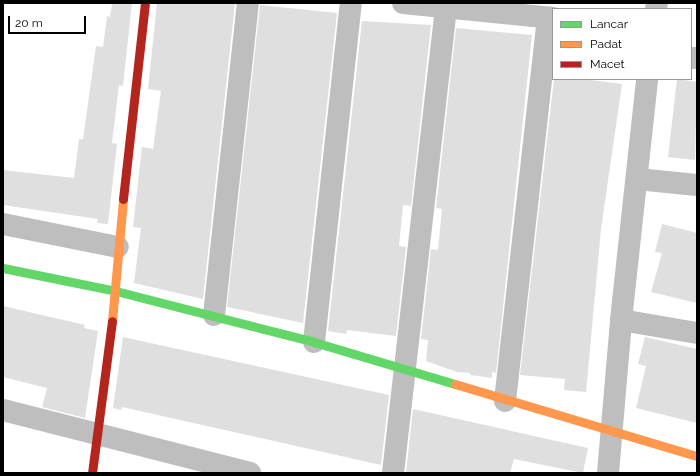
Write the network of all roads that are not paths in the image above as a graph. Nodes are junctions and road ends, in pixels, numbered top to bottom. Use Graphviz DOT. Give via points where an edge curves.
graph roads {
  1 [pos="145,3"];
  2 [pos="248,3"];
  3 [pos="351,3"];
  4 [pos="403,3"];
  5 [pos="446,7"];
  6 [pos="551,18"];
  7 [pos="648,80"];
  8 [pos="637,179"];
  9 [pos="697,185"];
  10 [pos="3,224"];
  11 [pos="118,247"];
  12 [pos="3,268"];
  13 [pos="116,292"];
  14 [pos="214,315"];
  15 [pos="621,320"];
  16 [pos="697,333"];
  17 [pos="314,342"];
  18 [pos="404,367"];
  19 [pos="505,401"];
  20 [pos="3,410"];
  21 [pos="610,432"];
  22 [pos="95,435"];
  23 [pos="697,456"];
  24 [pos="92,473"];
  25 [pos="250,473"];
  26 [pos="393,473"];
  27 [pos="608,473"];
  1 -- 11 [label="street"];
  2 -- 14 [label="street"];
  3 -- 17 [label="street"];
  4 -- 5 [label="street"];
  5 -- 6 [label="street"];
  5 -- 18 [label="street"];
  6 -- 19 [label="street"];
  7 -- 8 [label="street"];
  8 -- 9 [label="street"];
  8 -- 15 [label="street"];
  10 -- 11 [label="street"];
  11 -- 13 [label="street"];
  12 -- 13 [label="street"];
  13 -- 14 [label="street"];
  13 -- 22 [label="street"];
  14 -- 17 [label="street"];
  15 -- 16 [label="street"];
  15 -- 21 [label="street"];
  17 -- 18 [label="street"];
  18 -- 19 [label="street"];
  18 -- 26 [label="street"];
  19 -- 21 [label="street"];
  20 -- 22 [label="street"];
  21 -- 23 [label="street"];
  21 -- 27 [label="street"];
  22 -- 24 [label="street"];
  22 -- 25 [label="street"];
}
